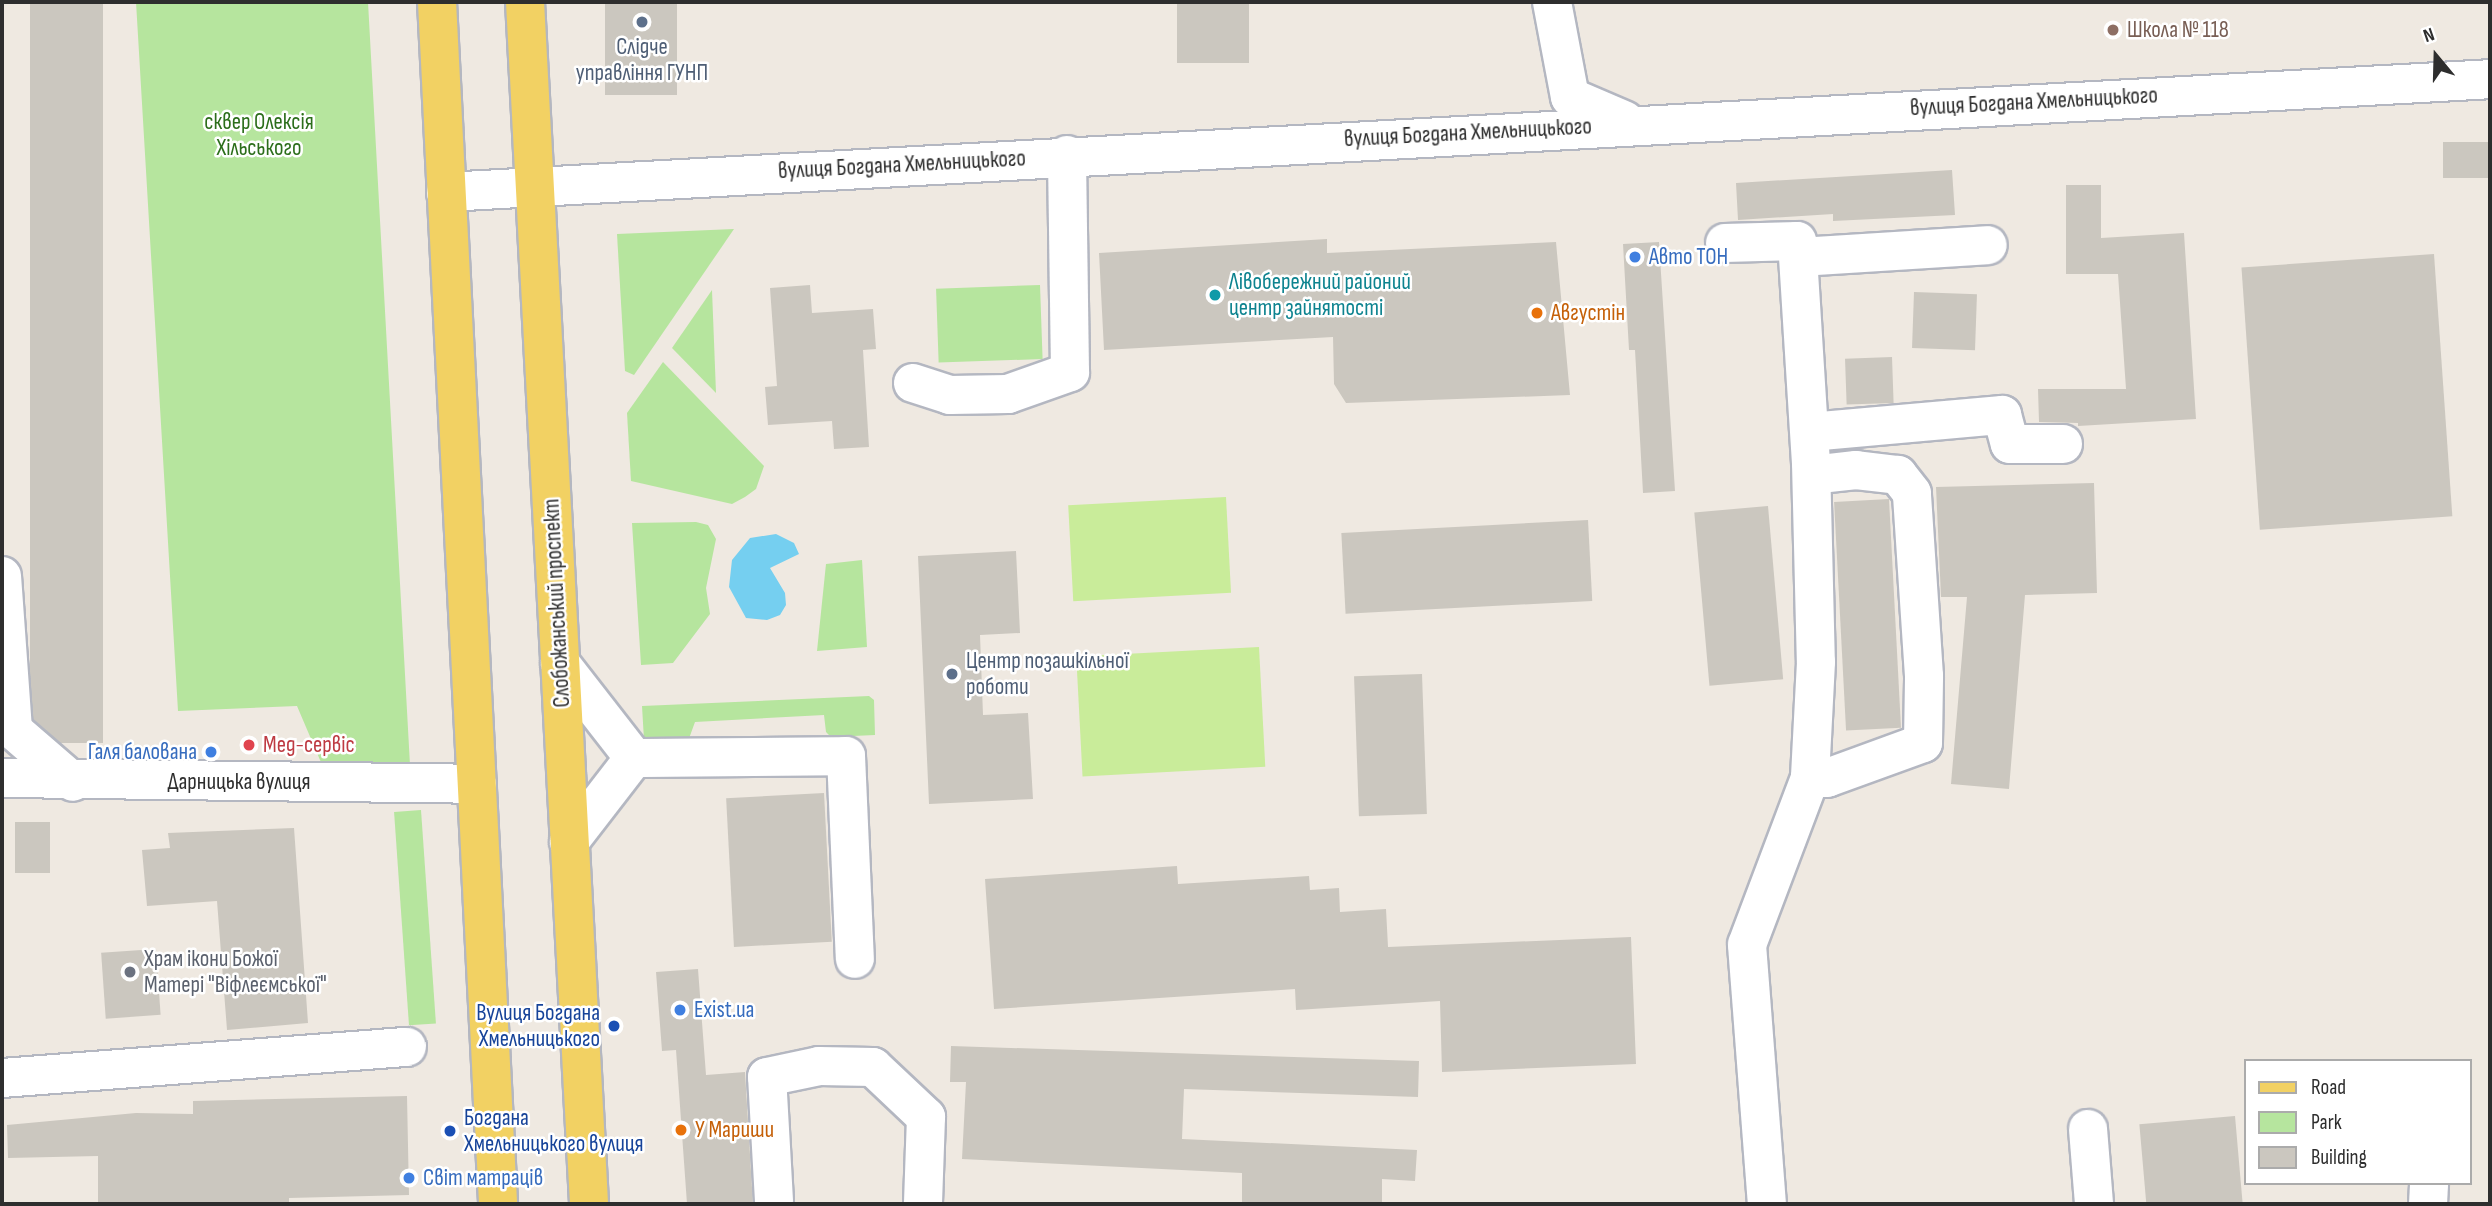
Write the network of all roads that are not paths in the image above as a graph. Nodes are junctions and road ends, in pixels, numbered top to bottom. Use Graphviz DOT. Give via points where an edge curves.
graph roads {
  1 [pos="437,2"];
  2 [pos="525,2"];
  3 [pos="1552,2"];
  4 [pos="2490,79"];
  5 [pos="1633,124"];
  6 [pos="1067,155"];
  7 [pos="538,186"];
  8 [pos="446,192"];
  9 [pos="1725,243"];
  10 [pos="1988,244"];
  11 [pos="1799,257"];
  12 [pos="913,383"];
  13 [pos="1810,432"];
  14 [pos="2063,444"];
  15 [pos="1812,475"];
  16 [pos="2,576"];
  17 [pos="560,663"];
  18 [pos="634,758"];
  19 [pos="2,778"];
  20 [pos="1810,778"];
  21 [pos="73,782"];
  22 [pos="477,784"];
  23 [pos="569,842"];
  24 [pos="855,959"];
  25 [pos="407,1047"];
  26 [pos="2,1078"];
  27 [pos="2088,1129"];
  28 [pos="2429,1185"];
  29 [pos="774,1201"];
  30 [pos="498,1204"];
  31 [pos="589,1204"];
  32 [pos="923,1204"];
  33 [pos="1766,1204"];
  34 [pos="2094,1204"];
  35 [pos="2428,1204"];
  1 -- 8 [label="main road"];
  2 -- 7 [label="main road, Слобожанський проспект"];
  3 -- 5 [label="street" via="1570,97"];
  4 -- 5 [label="street, вулиця Богдана Хмельницького"];
  5 -- 6 [label="street, вулиця Богдана Хмельницького"];
  6 -- 7 [label="street, вулиця Богдана Хмельницького"];
  6 -- 12 [label="street" via="1070,372 1008,394 950,395"];
  7 -- 8 [label="street, вулиця Богдана Хмельницького"];
  7 -- 17 [label="main road, Слобожанський проспект"];
  8 -- 22 [label="main road"];
  9 -- 11 [label="street" via="1797,241"];
  10 -- 11 [label="street"];
  11 -- 13 [label="street"];
  13 -- 14 [label="street" via="2002,415 2010,444"];
  13 -- 15 [label="street"];
  15 -- 20 [label="street" via="1816,662"];
  15 -- 20 [label="street" via="1856,470 1898,475 1912,493 1924,676 1923,743 1827,778"];
  16 -- 21 [label="street" via="13,730"];
  17 -- 18 [label="street"];
  17 -- 23 [label="main road, Слобожанський проспект"];
  18 -- 23 [label="street"];
  18 -- 24 [label="street" via="846,756"];
  19 -- 21 [label="street, Дарницька вулиця"];
  20 -- 33 [label="street" via="1747,945"];
  21 -- 22 [label="street, Дарницька вулиця"];
  22 -- 30 [label="main road"];
  23 -- 31 [label="main road, Слобожанський проспект"];
  25 -- 26 [label="street"];
  27 -- 34 [label="street"];
  28 -- 35 [label="street"];
  29 -- 32 [label="street" via="767,1077 833,1066 873,1067 926,1117"];
}
